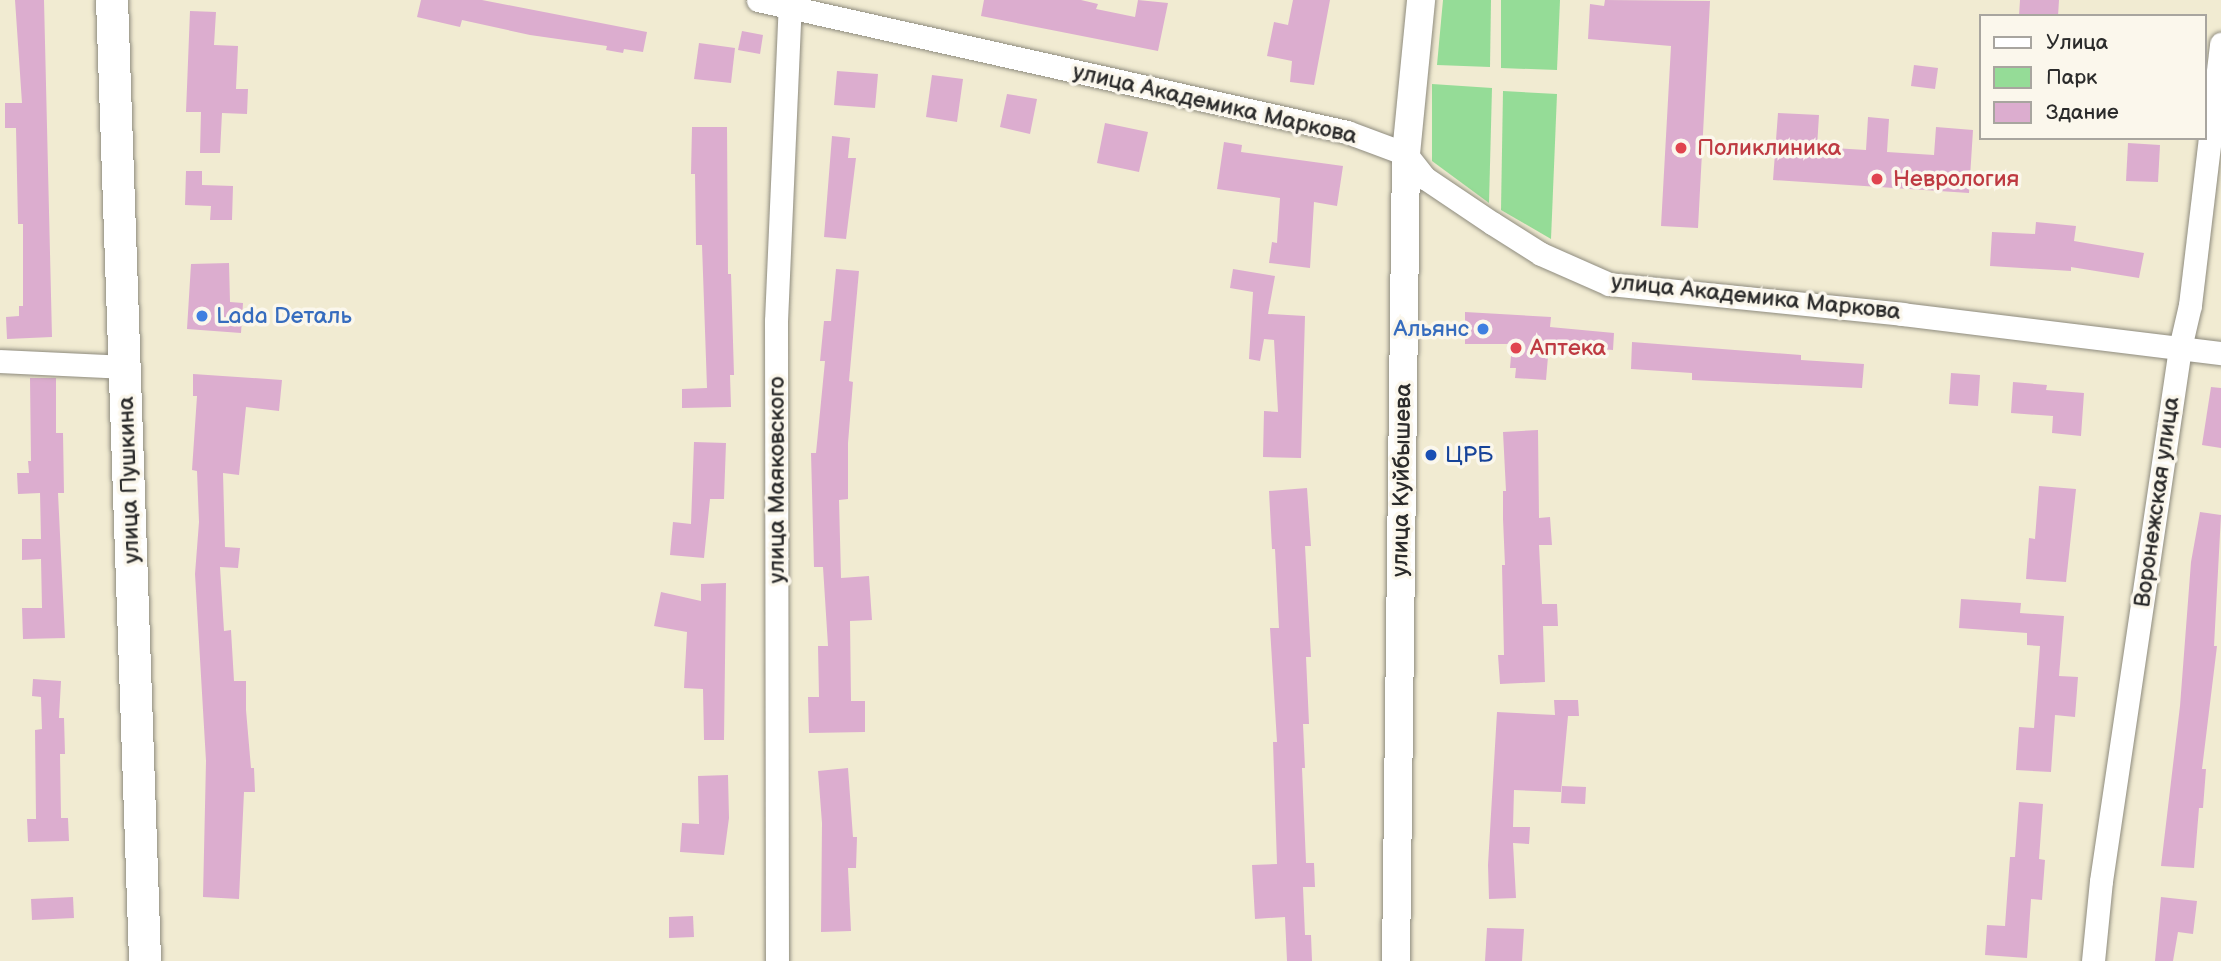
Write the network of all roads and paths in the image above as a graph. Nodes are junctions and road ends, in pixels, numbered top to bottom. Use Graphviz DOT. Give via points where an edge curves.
graph roads {
  1 [pos="112,0"];
  2 [pos="758,0"];
  3 [pos="1421,0"];
  4 [pos="789,3"];
  5 [pos="2221,44"];
  6 [pos="1406,154"];
  7 [pos="2180,348"];
  8 [pos="2221,352"];
  9 [pos="0,361"];
  10 [pos="126,367"];
  11 [pos="145,961"];
  12 [pos="777,961"];
  13 [pos="1396,961"];
  14 [pos="2093,961"];
  1 -- 10 [label="main road, улица Пушкина"];
  2 -- 4 [label="street, улица Академика Маркова"];
  3 -- 6 [label="street, улица Куйбышева"];
  4 -- 6 [label="street, улица Академика Маркова" via="1348,132"];
  4 -- 12 [label="street, улица Маяковского" via="776,321"];
  5 -- 7 [label="street, Воронежская улица" via="2190,304"];
  6 -- 7 [label="street, улица Академика Маркова" via="1425,177 1492,223 1541,254 1609,284"];
  6 -- 13 [label="street, улица Куйбышева"];
  7 -- 8 [label="street, улица Академика Маркова"];
  7 -- 14 [label="street, Воронежская улица"];
  9 -- 10 [label="street"];
  10 -- 11 [label="main road, улица Пушкина"];
}
